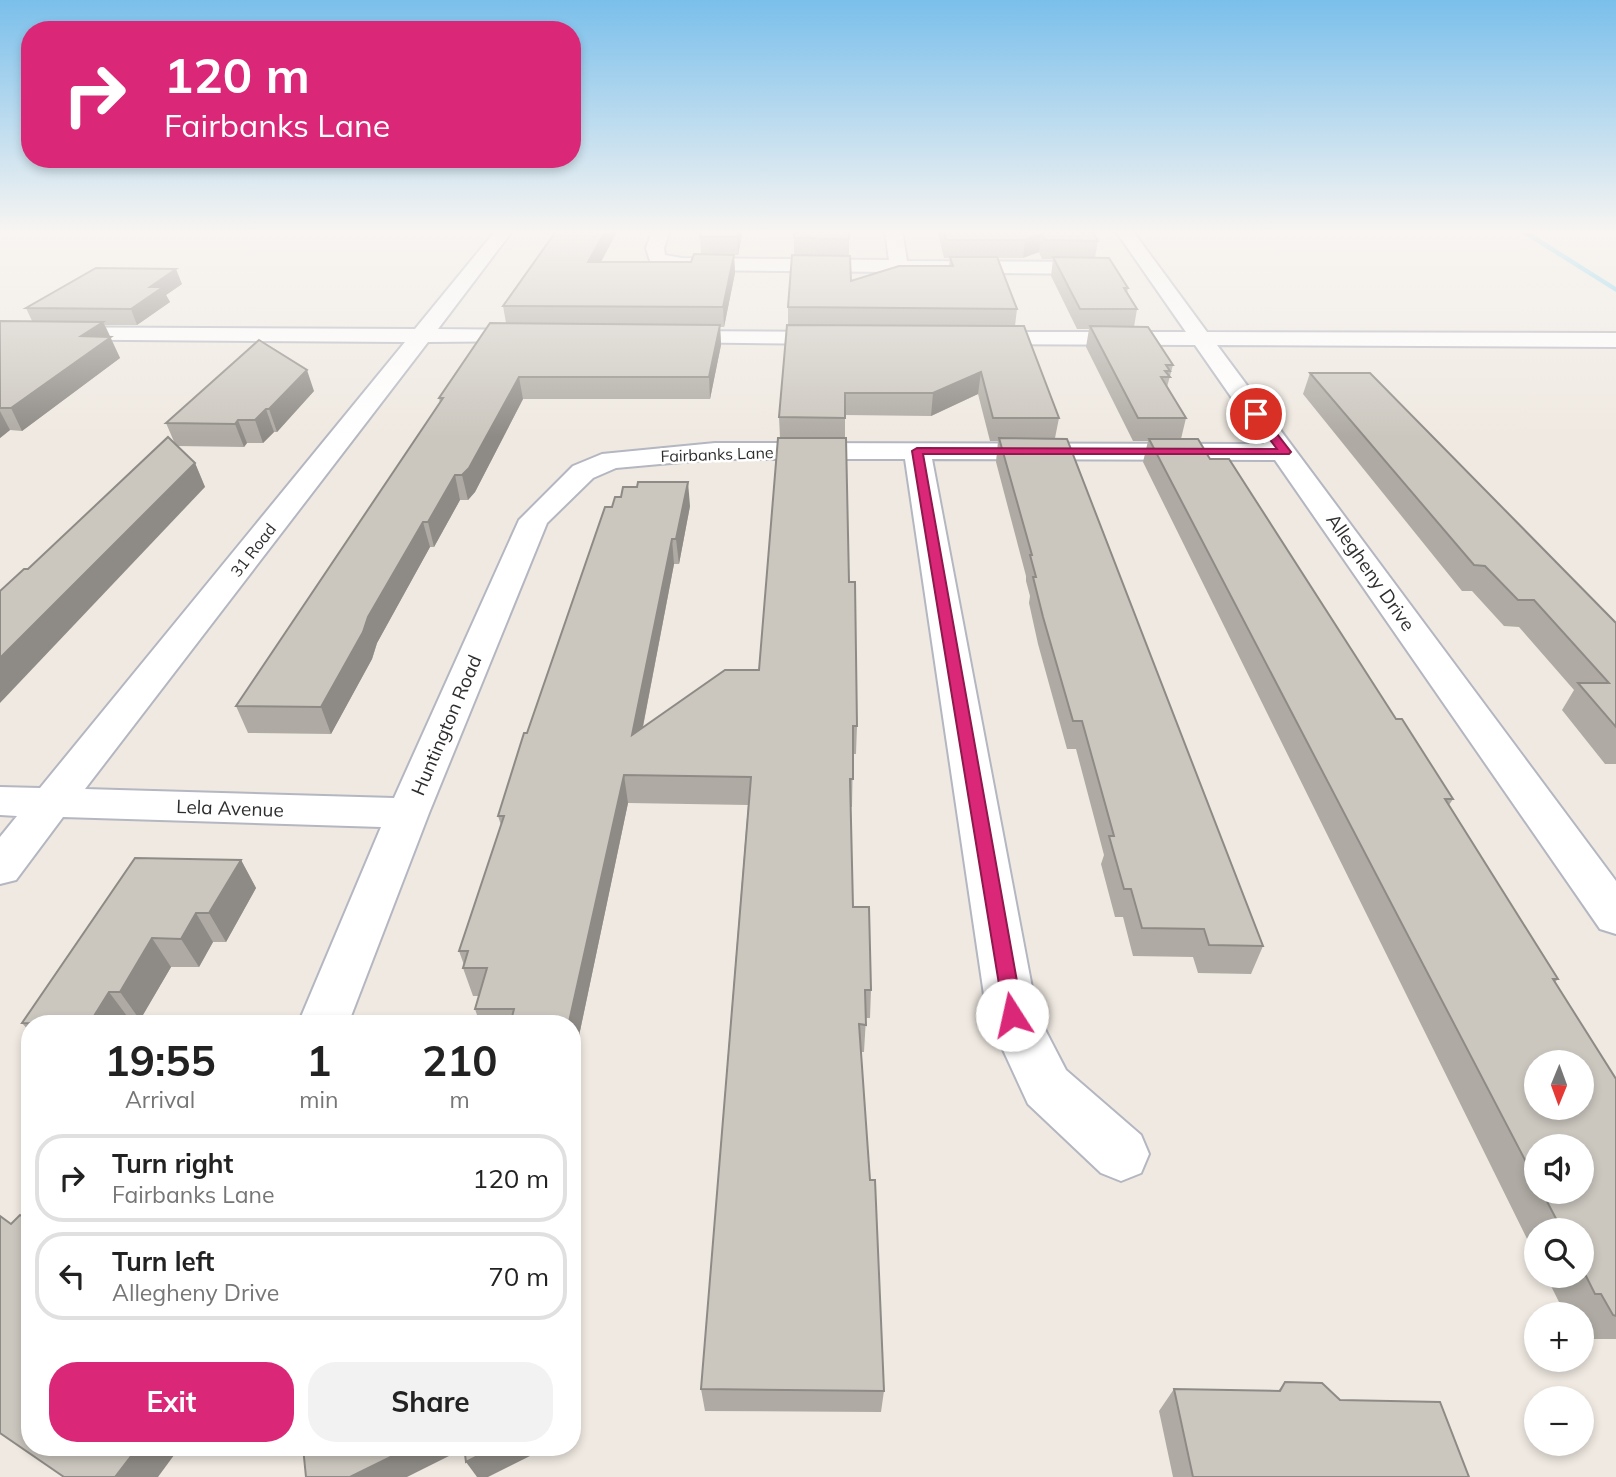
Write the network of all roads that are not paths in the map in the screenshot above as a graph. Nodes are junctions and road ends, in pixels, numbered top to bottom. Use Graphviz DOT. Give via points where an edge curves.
graph roads {
  1 [pos="452,299"];
  2 [pos="1171,299"];
  3 [pos="4,336"];
  4 [pos="423,336"];
  5 [pos="548,337"];
  6 [pos="645,337"];
  7 [pos="852,338"];
  8 [pos="963,338"];
  9 [pos="1199,339"];
  10 [pos="1616,340"];
  11 [pos="917,451"];
  12 [pos="1285,452"];
  13 [pos="611,460"];
  14 [pos="0,802"];
  15 [pos="53,802"];
  16 [pos="408,813"];
  17 [pos="0,868"];
  18 [pos="1616,916"];
  19 [pos="327,1015"];
  20 [pos="1121,1154"];
  1 -- 4 [label="street, 31 Road"];
  2 -- 9 [label="street, Allegheny Drive"];
  3 -- 4 [label="street"];
  4 -- 5 [label="street"];
  4 -- 15 [label="street, 31 Road"];
  6 -- 7 [label="street"];
  8 -- 9 [label="street"];
  9 -- 10 [label="street"];
  9 -- 12 [label="street, Allegheny Drive"];
  11 -- 12 [label="street, Fairbanks Lane"];
  11 -- 13 [label="street, Fairbanks Lane" via="715,451"];
  11 -- 20 [label="street" via="1012,1015 1047,1087"];
  12 -- 18 [label="street, Allegheny Drive"];
  13 -- 16 [label="street, Huntington Road" via="583,471 534,520"];
  14 -- 15 [label="street, Lela Avenue"];
  15 -- 16 [label="street, Lela Avenue"];
  15 -- 17 [label="street, 31 Road"];
  16 -- 19 [label="street, Huntington Road"];
}
